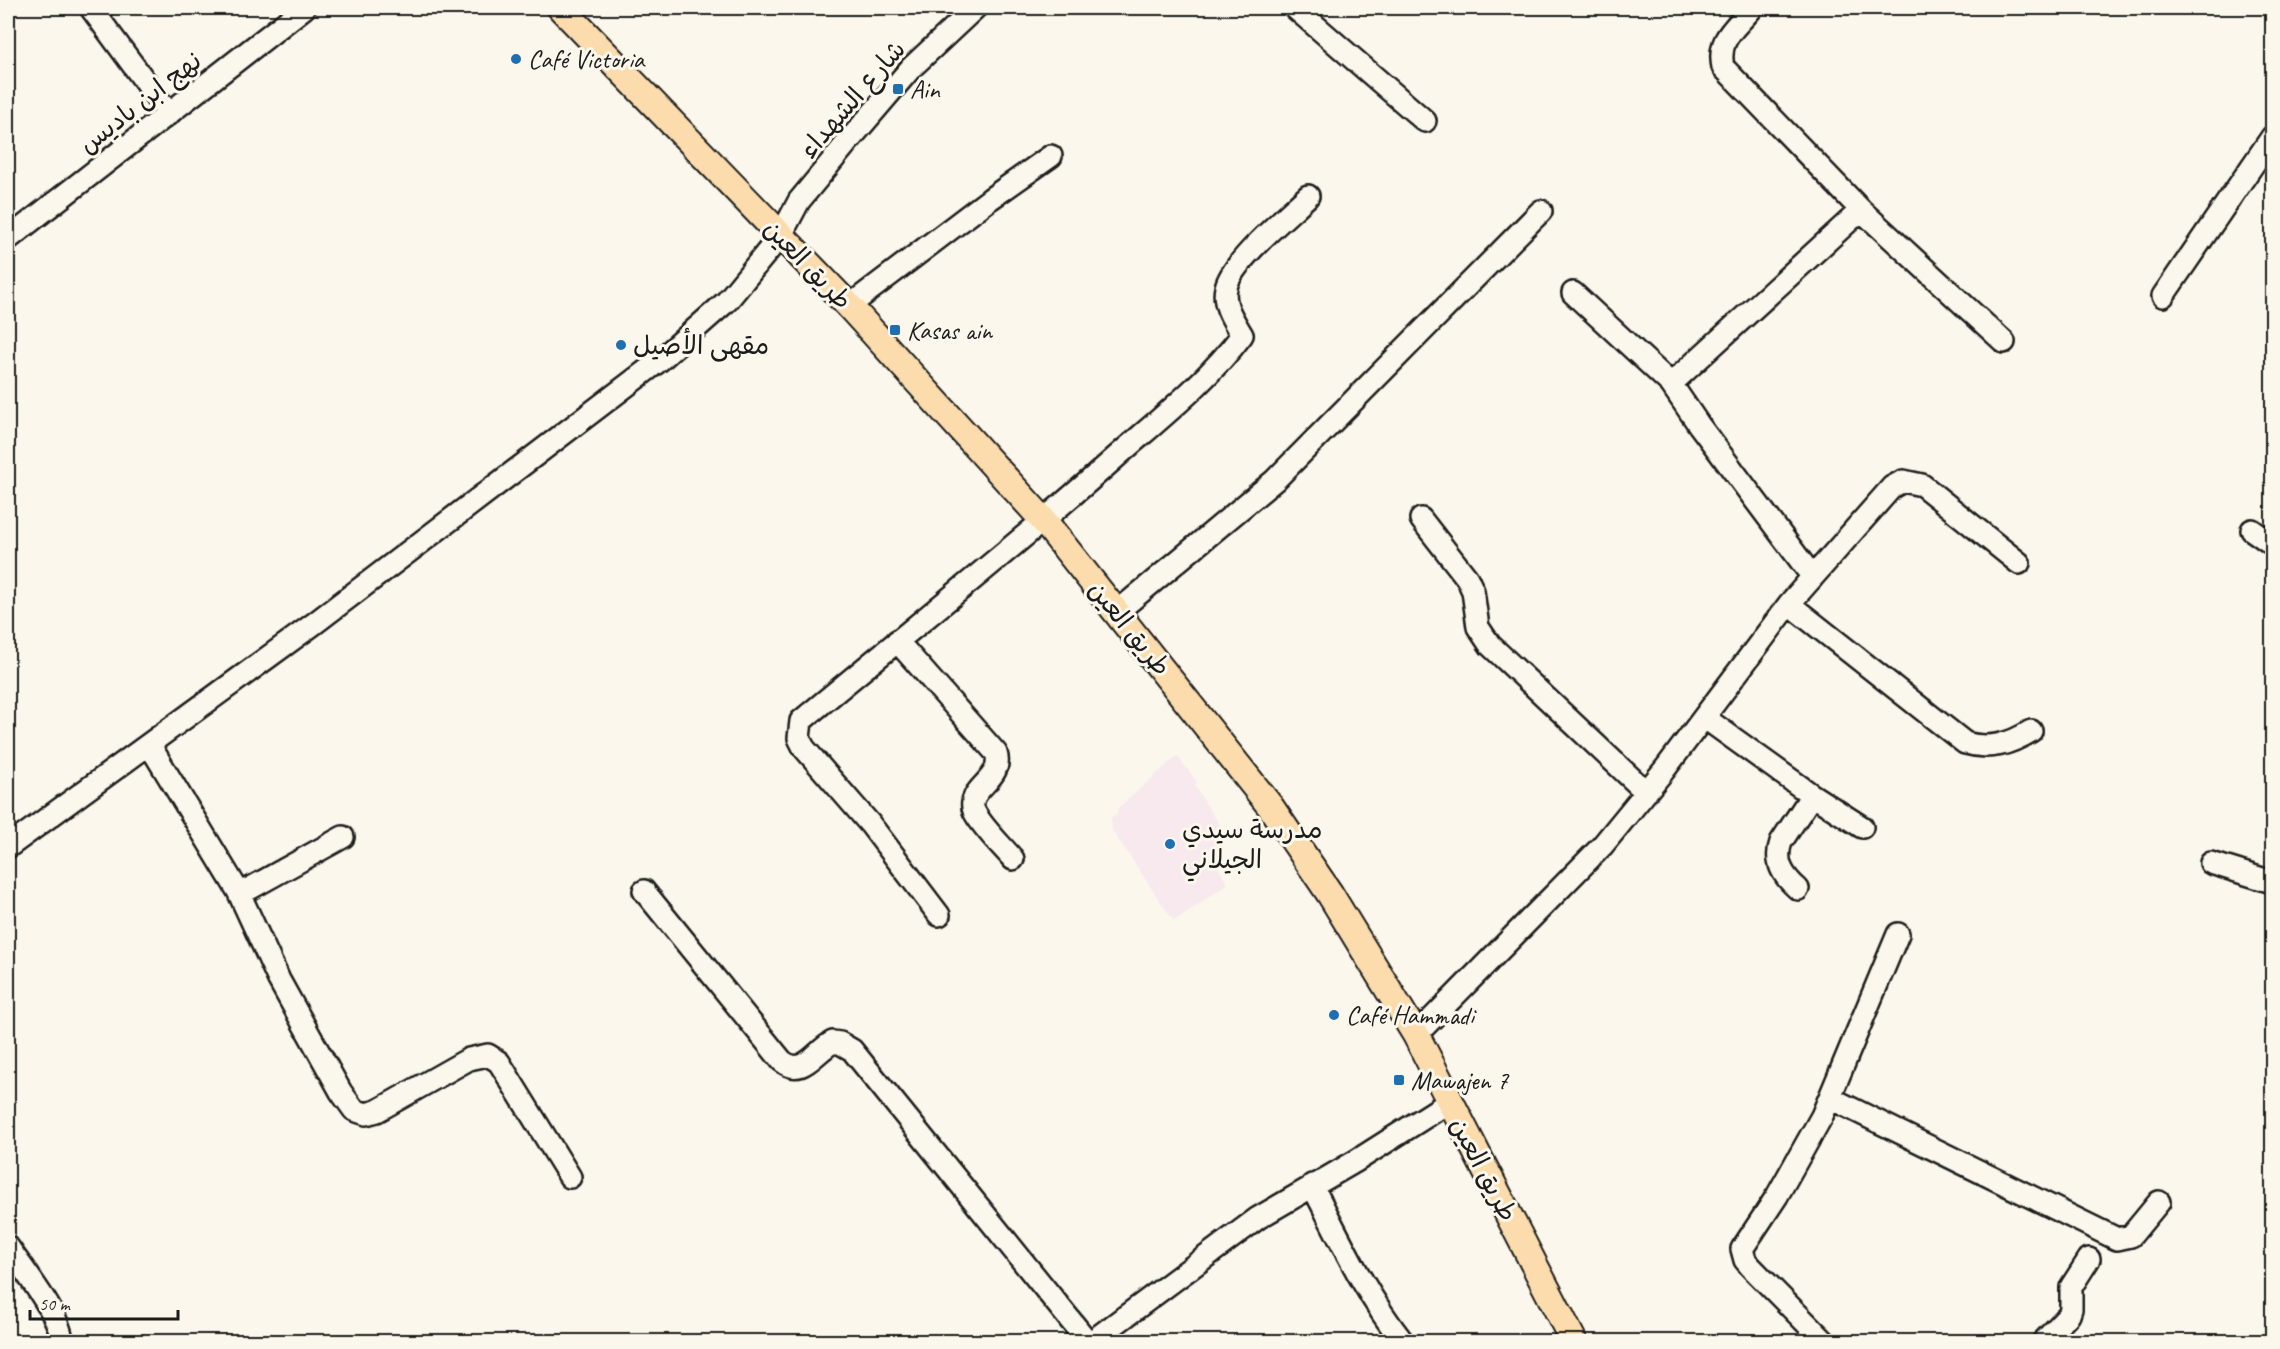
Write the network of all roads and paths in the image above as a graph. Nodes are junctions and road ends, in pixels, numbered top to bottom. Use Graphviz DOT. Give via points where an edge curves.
graph roads {
  1 [pos="91,8"];
  2 [pos="304,8"];
  3 [pos="561,8"];
  4 [pos="975,8"];
  5 [pos="1294,8"];
  6 [pos="1752,8"];
  7 [pos="170,114"];
  8 [pos="1425,122"];
  9 [pos="2272,137"];
  10 [pos="1051,156"];
  11 [pos="1308,196"];
  12 [pos="1862,210"];
  13 [pos="1541,211"];
  14 [pos="781,235"];
  15 [pos="8,239"];
  16 [pos="1573,293"];
  17 [pos="2163,296"];
  18 [pos="849,306"];
  19 [pos="2004,342"];
  20 [pos="1671,384"];
  21 [pos="1421,519"];
  22 [pos="1044,521"];
  23 [pos="2252,530"];
  24 [pos="2272,544"];
  25 [pos="2019,563"];
  26 [pos="1812,576"];
  27 [pos="1789,603"];
  28 [pos="1117,612"];
  29 [pos="897,641"];
  30 [pos="1705,717"];
  31 [pos="2031,731"];
  32 [pos="149,744"];
  33 [pos="1646,792"];
  34 [pos="1812,795"];
  35 [pos="1862,827"];
  36 [pos="343,837"];
  37 [pos="8,847"];
  38 [pos="1012,859"];
  39 [pos="2211,863"];
  40 [pos="2272,882"];
  41 [pos="1798,889"];
  42 [pos="644,891"];
  43 [pos="240,894"];
  44 [pos="939,915"];
  45 [pos="1898,934"];
  46 [pos="1416,1035"];
  47 [pos="1830,1098"];
  48 [pos="1449,1102"];
  49 [pos="570,1176"];
  50 [pos="1312,1185"];
  51 [pos="2159,1202"];
  52 [pos="8,1247"];
  53 [pos="2089,1258"];
  54 [pos="62,1341"];
  55 [pos="1090,1341"];
  56 [pos="1403,1341"];
  57 [pos="1574,1341"];
  58 [pos="1825,1341"];
  59 [pos="2043,1341"];
  1 -- 7 [label="street"];
  2 -- 7 [label="street, نهج ابن باديس"];
  3 -- 14 [label="main road, طريق العين"];
  4 -- 14 [label="street, شارع الشهداء" via="904,76 799,201"];
  5 -- 8 [label="street"];
  6 -- 12 [label="street" via="1721,44 1723,67"];
  7 -- 15 [label="street, نهج ابن باديس"];
  9 -- 17 [label="street"];
  10 -- 18 [label="street"];
  11 -- 22 [label="street" via="1228,279 1226,302 1242,335 1228,353"];
  12 -- 19 [label="street"];
  12 -- 20 [label="street"];
  13 -- 28 [label="street" via="1275,480"];
  14 -- 18 [label="main road, طريق العين"];
  14 -- 32 [label="street, شارع الشهداء" via="727,301 659,361"];
  16 -- 20 [label="street"];
  18 -- 22 [label="main road, طريق العين"];
  20 -- 26 [label="street"];
  21 -- 33 [label="street" via="1467,578 1483,636"];
  22 -- 28 [label="main road, طريق العين"];
  22 -- 29 [label="street"];
  23 -- 24 [label="street"];
  25 -- 26 [label="street" via="1922,484 1903,481 1893,487"];
  26 -- 27 [label="street"];
  27 -- 30 [label="street"];
  27 -- 31 [label="street" via="1965,742 1976,746 1999,745"];
  28 -- 46 [label="main road, طريق العين" via="1270,806 1330,894"];
  29 -- 38 [label="street" via="996,753 996,769 974,796 973,806"];
  29 -- 44 [label="street" via="801,721 799,738"];
  30 -- 33 [label="street"];
  30 -- 34 [label="street"];
  32 -- 37 [label="street, شارع الشهداء"];
  32 -- 43 [label="street"];
  33 -- 46 [label="street" via="1588,861"];
  34 -- 35 [label="street"];
  34 -- 41 [label="street" via="1778,850 1780,868"];
  36 -- 43 [label="street"];
  39 -- 40 [label="street"];
  42 -- 55 [label="street" via="789,1067 804,1065 833,1042 852,1050"];
  43 -- 49 [label="street" via="279,980 354,1110 366,1114 377,1111 469,1059 488,1055 499,1062"];
  45 -- 47 [label="street"];
  46 -- 48 [label="main road, طريق العين"];
  47 -- 51 [label="street" via="2117,1239 2131,1236"];
  47 -- 58 [label="street" via="1777,1196 1742,1249 1750,1266"];
  48 -- 50 [label="street"];
  48 -- 57 [label="main road, طريق العين"];
  50 -- 55 [label="street" via="1257,1218"];
  50 -- 56 [label="street" via="1359,1276"];
  52 -- 54 [label="street" via="50,1310"];
  53 -- 59 [label="street" via="2071,1287 2069,1315"];
}
